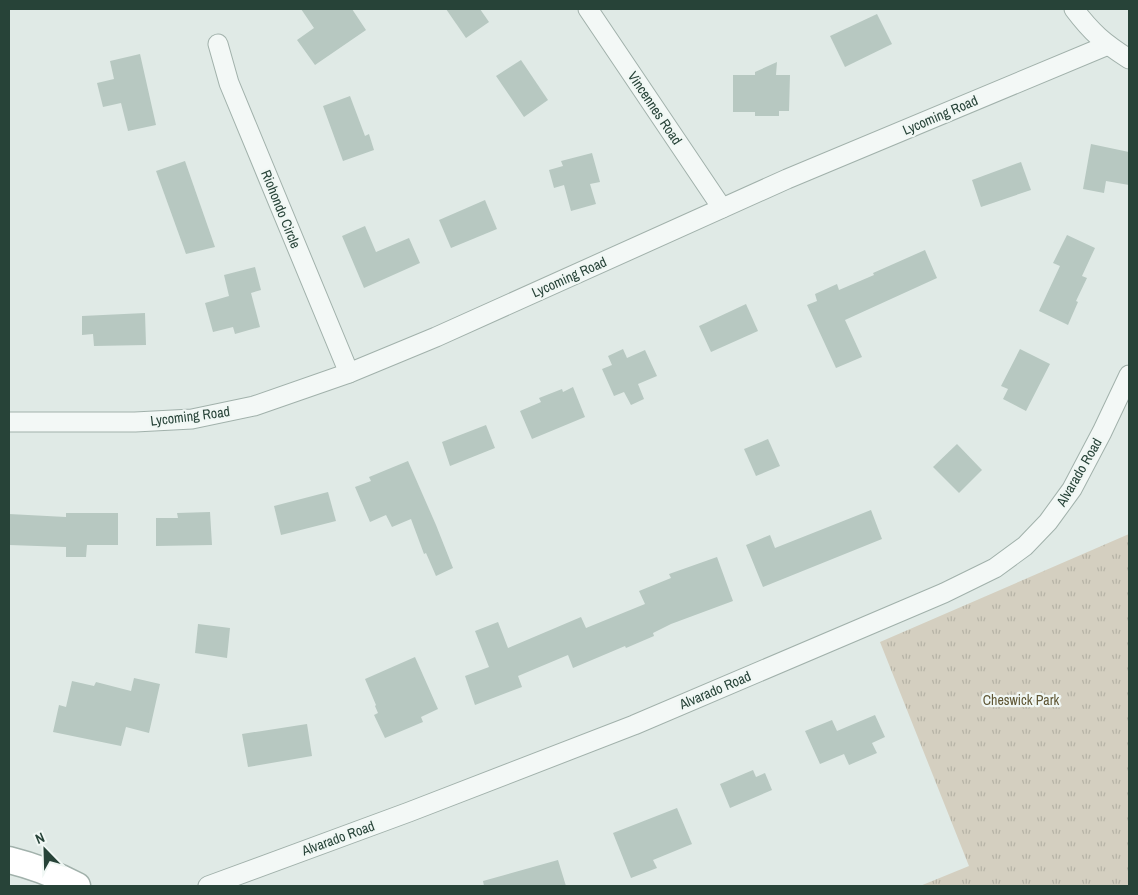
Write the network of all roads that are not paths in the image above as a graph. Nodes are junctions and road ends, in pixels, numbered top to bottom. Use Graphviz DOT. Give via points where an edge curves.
graph roads {
  1 [pos="588,9"];
  2 [pos="1074,9"];
  3 [pos="218,44"];
  4 [pos="1108,45"];
  5 [pos="1129,59"];
  6 [pos="722,208"];
  7 [pos="349,373"];
  8 [pos="1129,375"];
  9 [pos="9,422"];
  10 [pos="9,860"];
  11 [pos="77,886"];
  12 [pos="208,886"];
  1 -- 6 [label="street, Vincennes Road"];
  2 -- 4 [label="street"];
  3 -- 7 [label="street, Riohondo Circle" via="229,83"];
  4 -- 5 [label="street"];
  4 -- 6 [label="street, Lycoming Road"];
  6 -- 7 [label="street, Lycoming Road" via="436,338"];
  7 -- 9 [label="street, Lycoming Road" via="254,406 192,418 135,422"];
  8 -- 12 [label="street, Alvarado Road" via="1072,489 1025,546 995,568 944,593 634,725"];
  10 -- 11 [label="street" via="58,875"];
}
